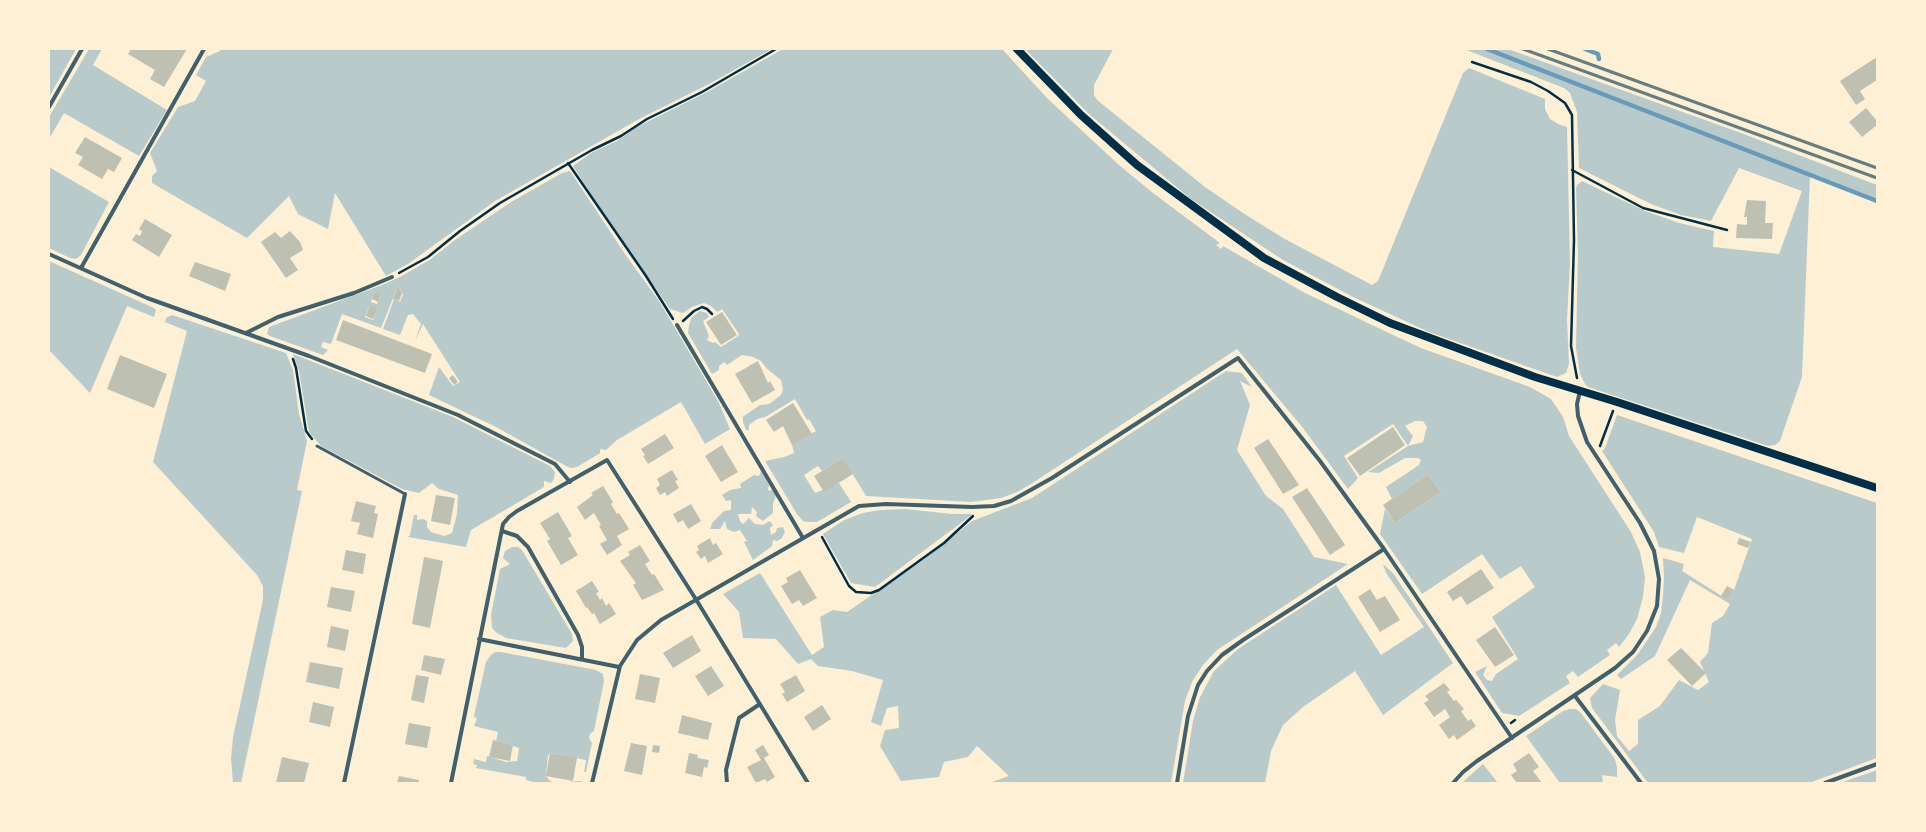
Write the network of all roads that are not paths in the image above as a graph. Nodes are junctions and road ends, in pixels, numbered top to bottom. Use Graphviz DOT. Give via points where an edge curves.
graph roads {
  1 [pos="82,49"];
  2 [pos="204,49"];
  3 [pos="1017,49"];
  4 [pos="49,107"];
  5 [pos="49,254"];
  6 [pos="81,268"];
  7 [pos="392,277"];
  8 [pos="677,325"];
  9 [pos="246,333"];
  10 [pos="1580,391"];
  11 [pos="317,446"];
  12 [pos="570,482"];
  13 [pos="1877,488"];
  14 [pos="405,494"];
  15 [pos="502,531"];
  16 [pos="803,538"];
  17 [pos="1384,549"];
  18 [pos="697,601"];
  19 [pos="480,639"];
  20 [pos="582,660"];
  21 [pos="619,667"];
  22 [pos="1575,696"];
  23 [pos="760,704"];
  24 [pos="1512,738"];
  25 [pos="1877,764"];
  26 [pos="344,783"];
  27 [pos="450,783"];
  28 [pos="592,783"];
  29 [pos="727,783"];
  30 [pos="808,783"];
  31 [pos="1177,783"];
  32 [pos="1453,783"];
  33 [pos="1641,783"];
  34 [pos="1825,783"];
  1 -- 4 [label="street"];
  2 -- 6 [label="street"];
  3 -- 10 [label="main road" via="1081,115 1137,165 1264,258 1390,323 1535,378"];
  5 -- 6 [label="street"];
  6 -- 9 [label="street" via="147,298"];
  7 -- 9 [label="street" via="354,293 278,316"];
  8 -- 16 [label="street"];
  9 -- 12 [label="street" via="458,415 555,464"];
  10 -- 13 [label="main road"];
  10 -- 22 [label="street" via="1577,408 1582,430 1652,545 1658,570 1659,593 1648,631 1633,652"];
  11 -- 14 [label="lane"];
  12 -- 15 [label="street" via="511,514"];
  12 -- 18 [label="street" via="607,460"];
  14 -- 26 [label="street"];
  15 -- 19 [label="street"];
  15 -- 20 [label="street" via="517,536 526,544 578,635 582,647"];
  16 -- 17 [label="street" via="859,506 886,504 972,507 994,506 1011,501 1033,490 1238,358 1320,461"];
  16 -- 18 [label="street"];
  17 -- 24 [label="street"];
  17 -- 31 [label="street" via="1243,640 1222,655 1207,671 1198,685 1188,716"];
  18 -- 21 [label="street" via="684,606 649,629"];
  18 -- 23 [label="street"];
  19 -- 20 [label="street"];
  19 -- 27 [label="street"];
  20 -- 21 [label="street"];
  21 -- 28 [label="street"];
  22 -- 24 [label="street"];
  22 -- 33 [label="street"];
  23 -- 29 [label="street" via="739,718 726,770"];
  23 -- 30 [label="street"];
  24 -- 32 [label="street" via="1470,766"];
  25 -- 34 [label="street"];
}
